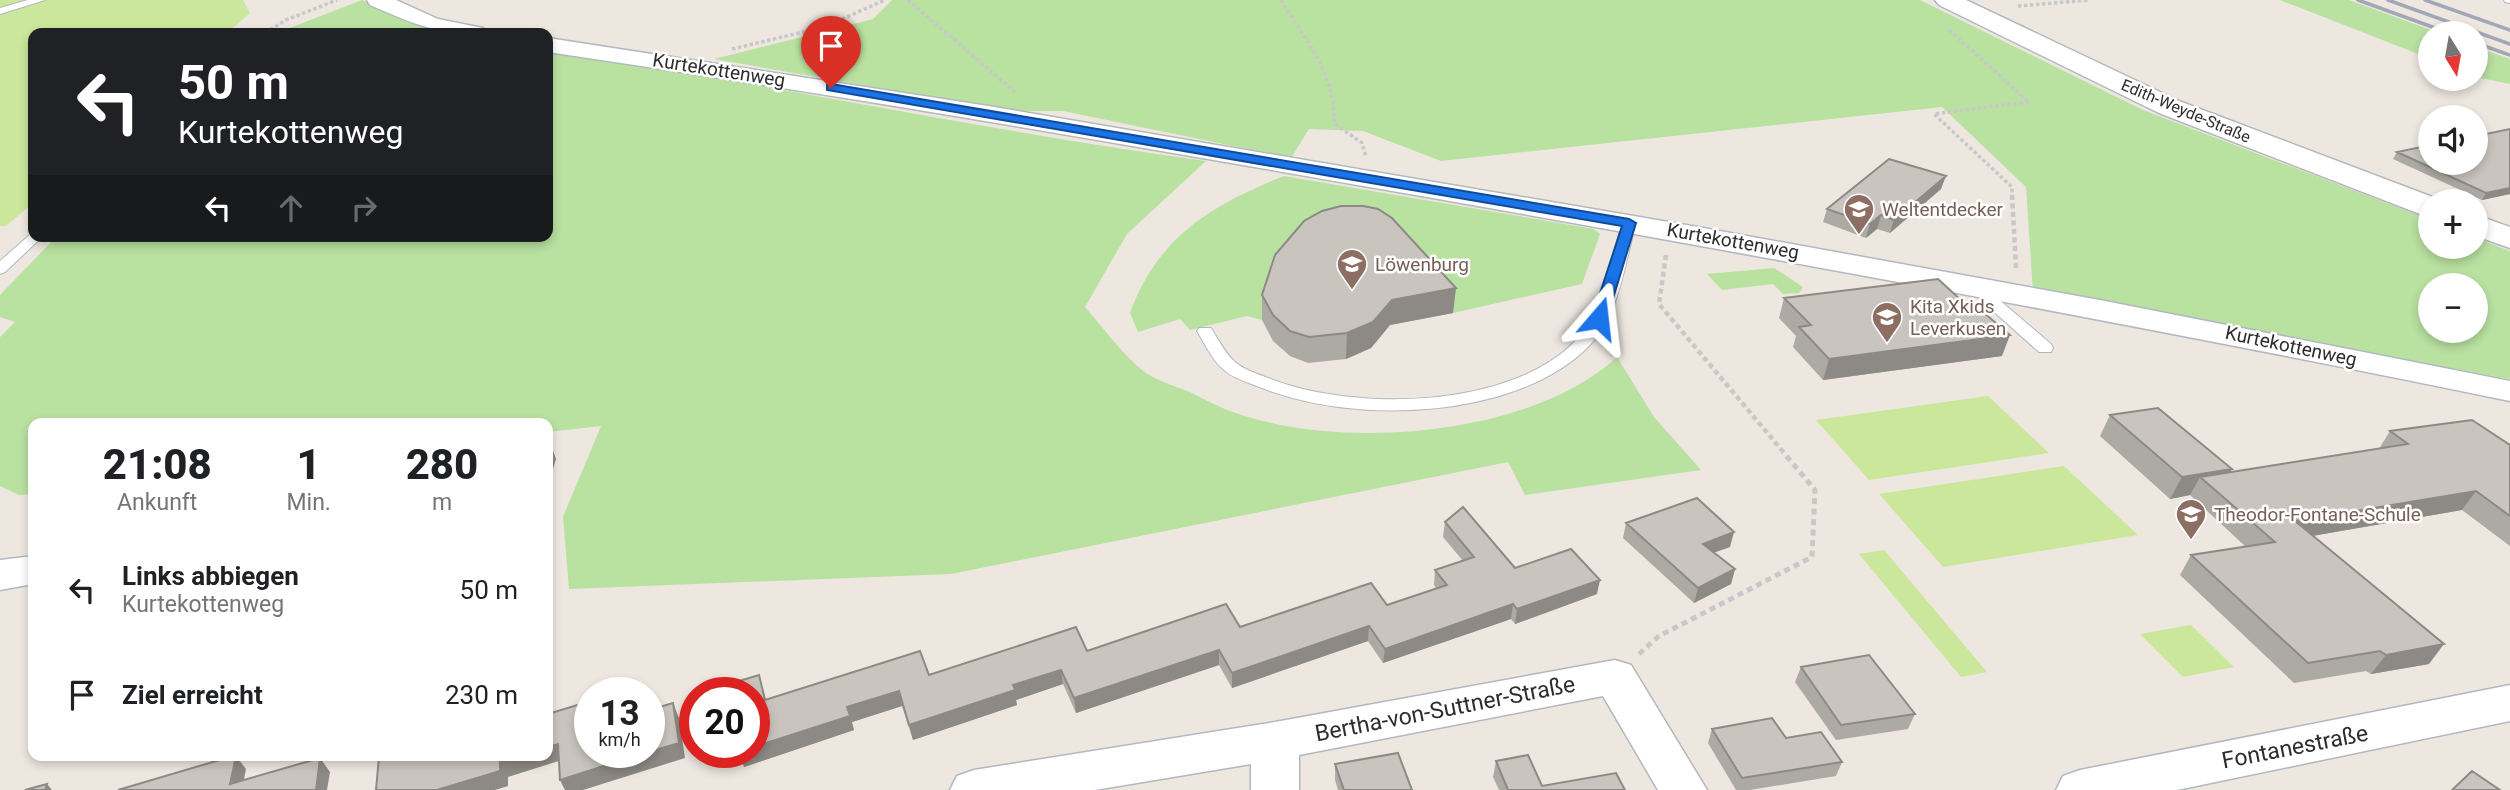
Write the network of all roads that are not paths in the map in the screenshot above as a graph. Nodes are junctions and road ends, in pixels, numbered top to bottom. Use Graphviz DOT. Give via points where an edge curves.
graph roads {
  1 [pos="40,0"];
  2 [pos="378,0"];
  3 [pos="1958,5"];
  4 [pos="0,11"];
  5 [pos="451,28"];
  6 [pos="553,46"];
  7 [pos="2418,202"];
  8 [pos="1629,223"];
  9 [pos="2488,230"];
  10 [pos="2510,238"];
  11 [pos="30,242"];
  12 [pos="0,270"];
  13 [pos="2003,290"];
  14 [pos="1205,331"];
  15 [pos="2045,348"];
  16 [pos="2510,391"];
  17 [pos="28,571"];
  18 [pos="0,575"];
  19 [pos="2510,703"];
  20 [pos="1275,741"];
  21 [pos="974,790"];
  22 [pos="1275,790"];
  23 [pos="1683,790"];
  24 [pos="2080,790"];
  1 -- 4 [label="lane"];
  2 -- 5 [label="street"];
  3 -- 7 [label="street, Edith-Weyde-Straße" via="2169,107"];
  6 -- 8 [label="street, Kurtekottenweg" via="1067,125"];
  8 -- 13 [label="street, Kurtekottenweg"];
  8 -- 14 [label="lane" via="1599,318 1584,341 1552,368 1460,399 1408,406 1362,405 1273,389 1229,366"];
  9 -- 10 [label="street"];
  11 -- 12 [label="lane"];
  13 -- 15 [label="lane" via="1989,299"];
  13 -- 16 [label="street, Kurtekottenweg"];
  17 -- 18 [label="street"];
  19 -- 24 [label="street, Fontanestraße"];
  20 -- 21 [label="street, Bertha-von-Suttner-Straße"];
  20 -- 22 [label="street"];
  20 -- 23 [label="street, Bertha-von-Suttner-Straße" via="1615,677"];
}
